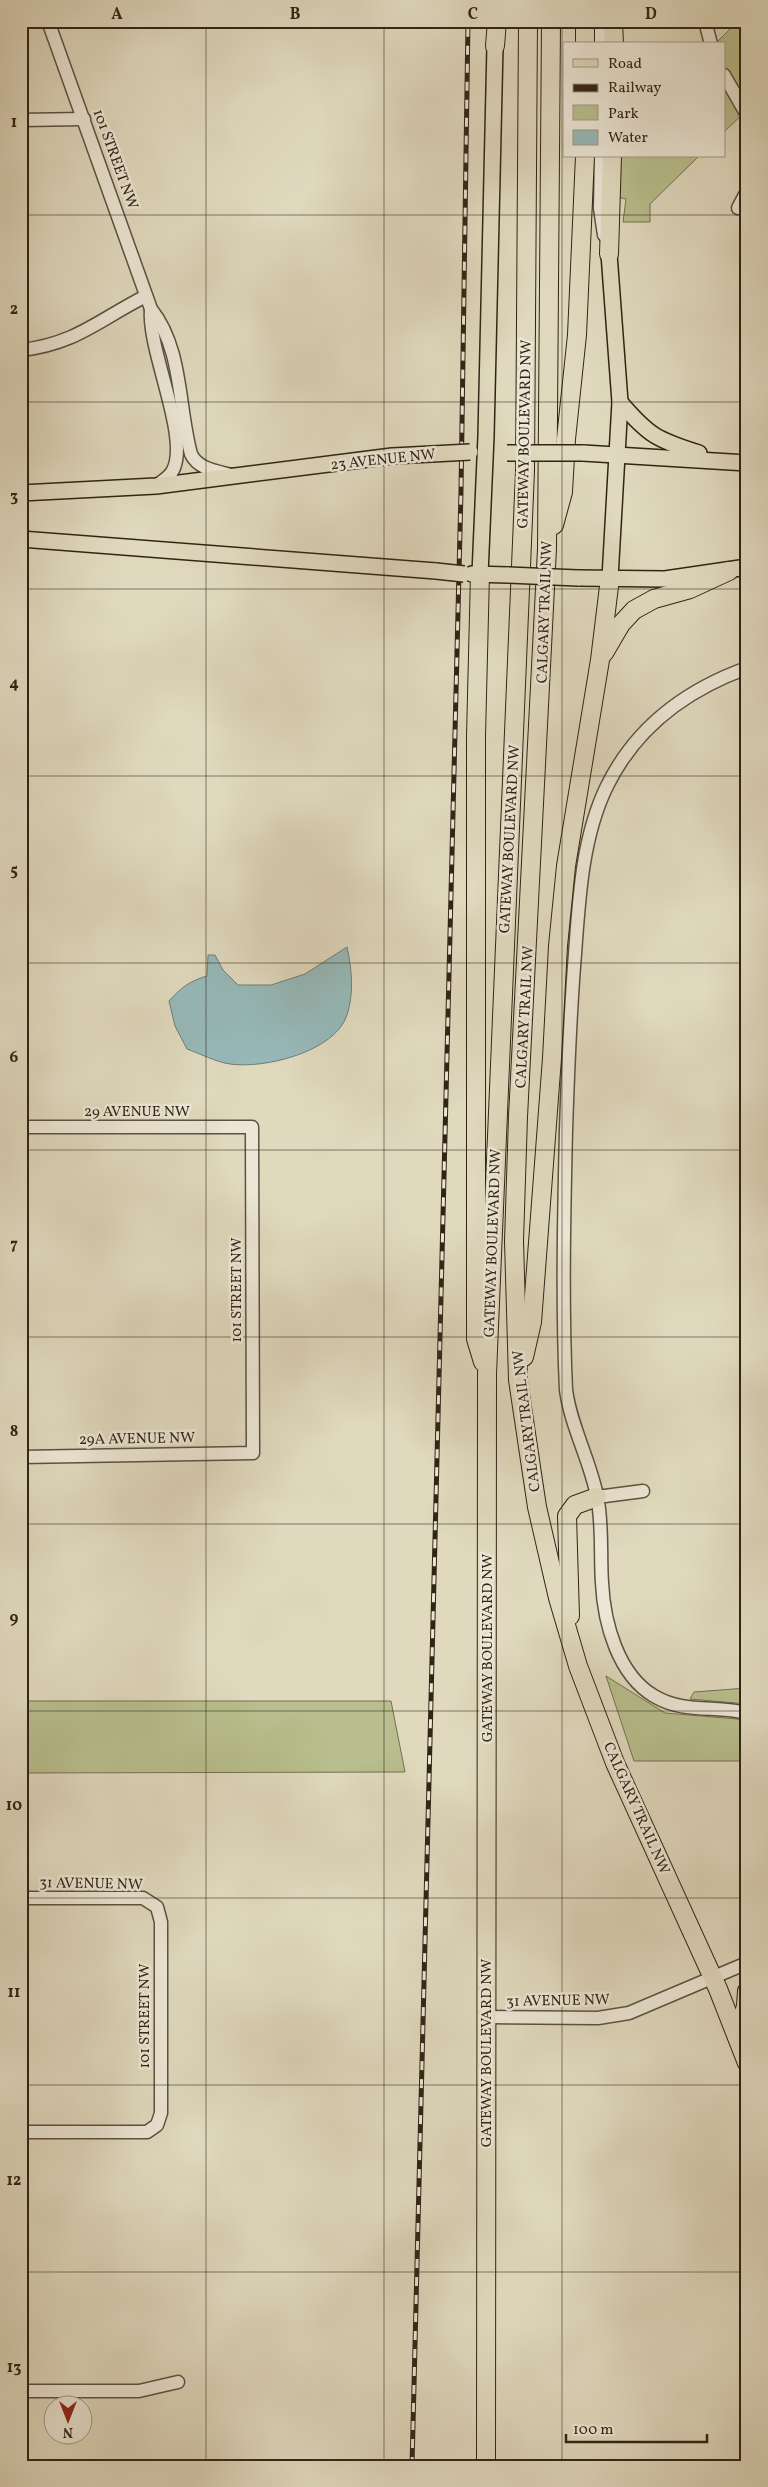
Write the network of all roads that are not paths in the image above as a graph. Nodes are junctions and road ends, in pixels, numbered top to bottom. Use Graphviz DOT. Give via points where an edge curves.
graph roads {
  1 [pos="48,21"];
  2 [pos="496,21"];
  3 [pos="528,21"];
  4 [pos="551,21"];
  5 [pos="585,21"];
  6 [pos="601,21"];
  7 [pos="614,21"];
  8 [pos="704,21"];
  9 [pos="585,42"];
  10 [pos="600,42"];
  11 [pos="614,42"];
  12 [pos="710,42"];
  13 [pos="495,46"];
  14 [pos="726,78"];
  15 [pos="747,115"];
  16 [pos="84,119"];
  17 [pos="21,120"];
  18 [pos="585,158"];
  19 [pos="601,158"];
  20 [pos="612,158"];
  21 [pos="747,191"];
  22 [pos="738,208"];
  23 [pos="609,254"];
  24 [pos="146,296"];
  25 [pos="151,309"];
  26 [pos="21,350"];
  27 [pos="620,402"];
  28 [pos="478,452"];
  29 [pos="619,455"];
  30 [pos="722,460"];
  31 [pos="747,463"];
  32 [pos="236,477"];
  33 [pos="156,486"];
  34 [pos="21,493"];
  35 [pos="21,539"];
  36 [pos="547,549"];
  37 [pos="747,567"];
  38 [pos="729,571"];
  39 [pos="472,574"];
  40 [pos="610,578"];
  41 [pos="600,660"];
  42 [pos="747,668"];
  43 [pos="21,1127"];
  44 [pos="252,1127"];
  45 [pos="487,1374"];
  46 [pos="518,1380"];
  47 [pos="253,1452"];
  48 [pos="21,1457"];
  49 [pos="643,1491"];
  50 [pos="597,1497"];
  51 [pos="570,1641"];
  52 [pos="747,1713"];
  53 [pos="21,1898"];
  54 [pos="157,1907"];
  55 [pos="747,1963"];
  56 [pos="713,1978"];
  57 [pos="747,1991"];
  58 [pos="486,2017"];
  59 [pos="737,2037"];
  60 [pos="747,2063"];
  61 [pos="21,2132"];
  62 [pos="178,2382"];
  63 [pos="21,2391"];
  64 [pos="486,2466"];
  1 -- 16 [label="street, 101 STREET NW"];
  2 -- 13 [label="highway"];
  3 -- 45 [label="highway, GATEWAY BOULEVARD NW" via="524,489"];
  4 -- 36 [label="highway, CALGARY TRAIL NW"];
  5 -- 9 [label="highway"];
  6 -- 10 [label="street"];
  7 -- 11 [label="highway"];
  8 -- 12 [label="street"];
  13 -- 28 [label="main road"];
  14 -- 15 [label="street"];
  16 -- 17 [label="street"];
  16 -- 24 [label="street, 101 STREET NW"];
  18 -- 36 [label="highway" via="577,335 563,492"];
  19 -- 23 [label="street" via="600,208"];
  20 -- 23 [label="highway"];
  21 -- 22 [label="street"];
  23 -- 27 [label="main road"];
  24 -- 25 [label="street, 101 STREET NW"];
  24 -- 26 [label="street" via="71,338"];
  25 -- 32 [label="street, 101 STREET NW" via="160,320 174,362 193,458 202,466"];
  25 -- 33 [label="street, 101 STREET NW" via="150,324 170,405 177,455 172,471"];
  27 -- 29 [label="main road"];
  27 -- 30 [label="main road" via="642,428 654,436"];
  28 -- 29 [label="main road, 23 AVENUE NW, bridge"];
  28 -- 32 [label="main road, 23 AVENUE NW, bridge" via="392,456"];
  28 -- 39 [label="main road"];
  29 -- 30 [label="main road, 23 AVENUE NW"];
  29 -- 40 [label="main road"];
  30 -- 31 [label="main road, 23 AVENUE NW"];
  32 -- 33 [label="main road, 23 AVENUE NW"];
  33 -- 34 [label="main road, 23 AVENUE NW"];
  35 -- 39 [label="main road, bridge"];
  36 -- 46 [label="highway, CALGARY TRAIL NW" via="514,1241"];
  37 -- 38 [label="main road"];
  38 -- 40 [label="main road" via="665,580"];
  38 -- 41 [label="highway" via="690,589 654,599 634,610 621,624"];
  39 -- 40 [label="main road, bridge"];
  39 -- 45 [label="highway" via="476,736 476,1339"];
  40 -- 41 [label="highway"];
  41 -- 46 [label="highway" via="564,884 532,1322"];
  42 -- 50 [label="street" via="694,692 643,732 607,785 587,850 571,1007 564,1212 565,1349 570,1412"];
  43 -- 44 [label="street, 29 AVENUE NW"];
  44 -- 47 [label="street, 101 STREET NW"];
  45 -- 58 [label="highway, GATEWAY BOULEVARD NW"];
  46 -- 51 [label="highway, CALGARY TRAIL NW" via="537,1507"];
  47 -- 48 [label="street, 29A AVENUE NW"];
  49 -- 50 [label="street"];
  50 -- 51 [label="highway" via="575,1504 567,1516"];
  50 -- 52 [label="street" via="604,1601 614,1641 626,1668 644,1689 672,1704 690,1709"];
  51 -- 56 [label="highway, CALGARY TRAIL NW" via="615,1763"];
  53 -- 54 [label="street, 31 AVENUE NW" via="142,1898"];
  54 -- 61 [label="street, 101 STREET NW" via="161,1918 160,2113 157,2125 147,2132"];
  55 -- 56 [label="street"];
  56 -- 58 [label="street, 31 AVENUE NW" via="644,2009 617,2016 570,2019"];
  56 -- 59 [label="highway, CALGARY TRAIL NW"];
  57 -- 59 [label="highway"];
  58 -- 64 [label="highway, GATEWAY BOULEVARD NW"];
  59 -- 60 [label="highway, CALGARY TRAIL NW"];
  62 -- 63 [label="street" via="139,2391"];
}
